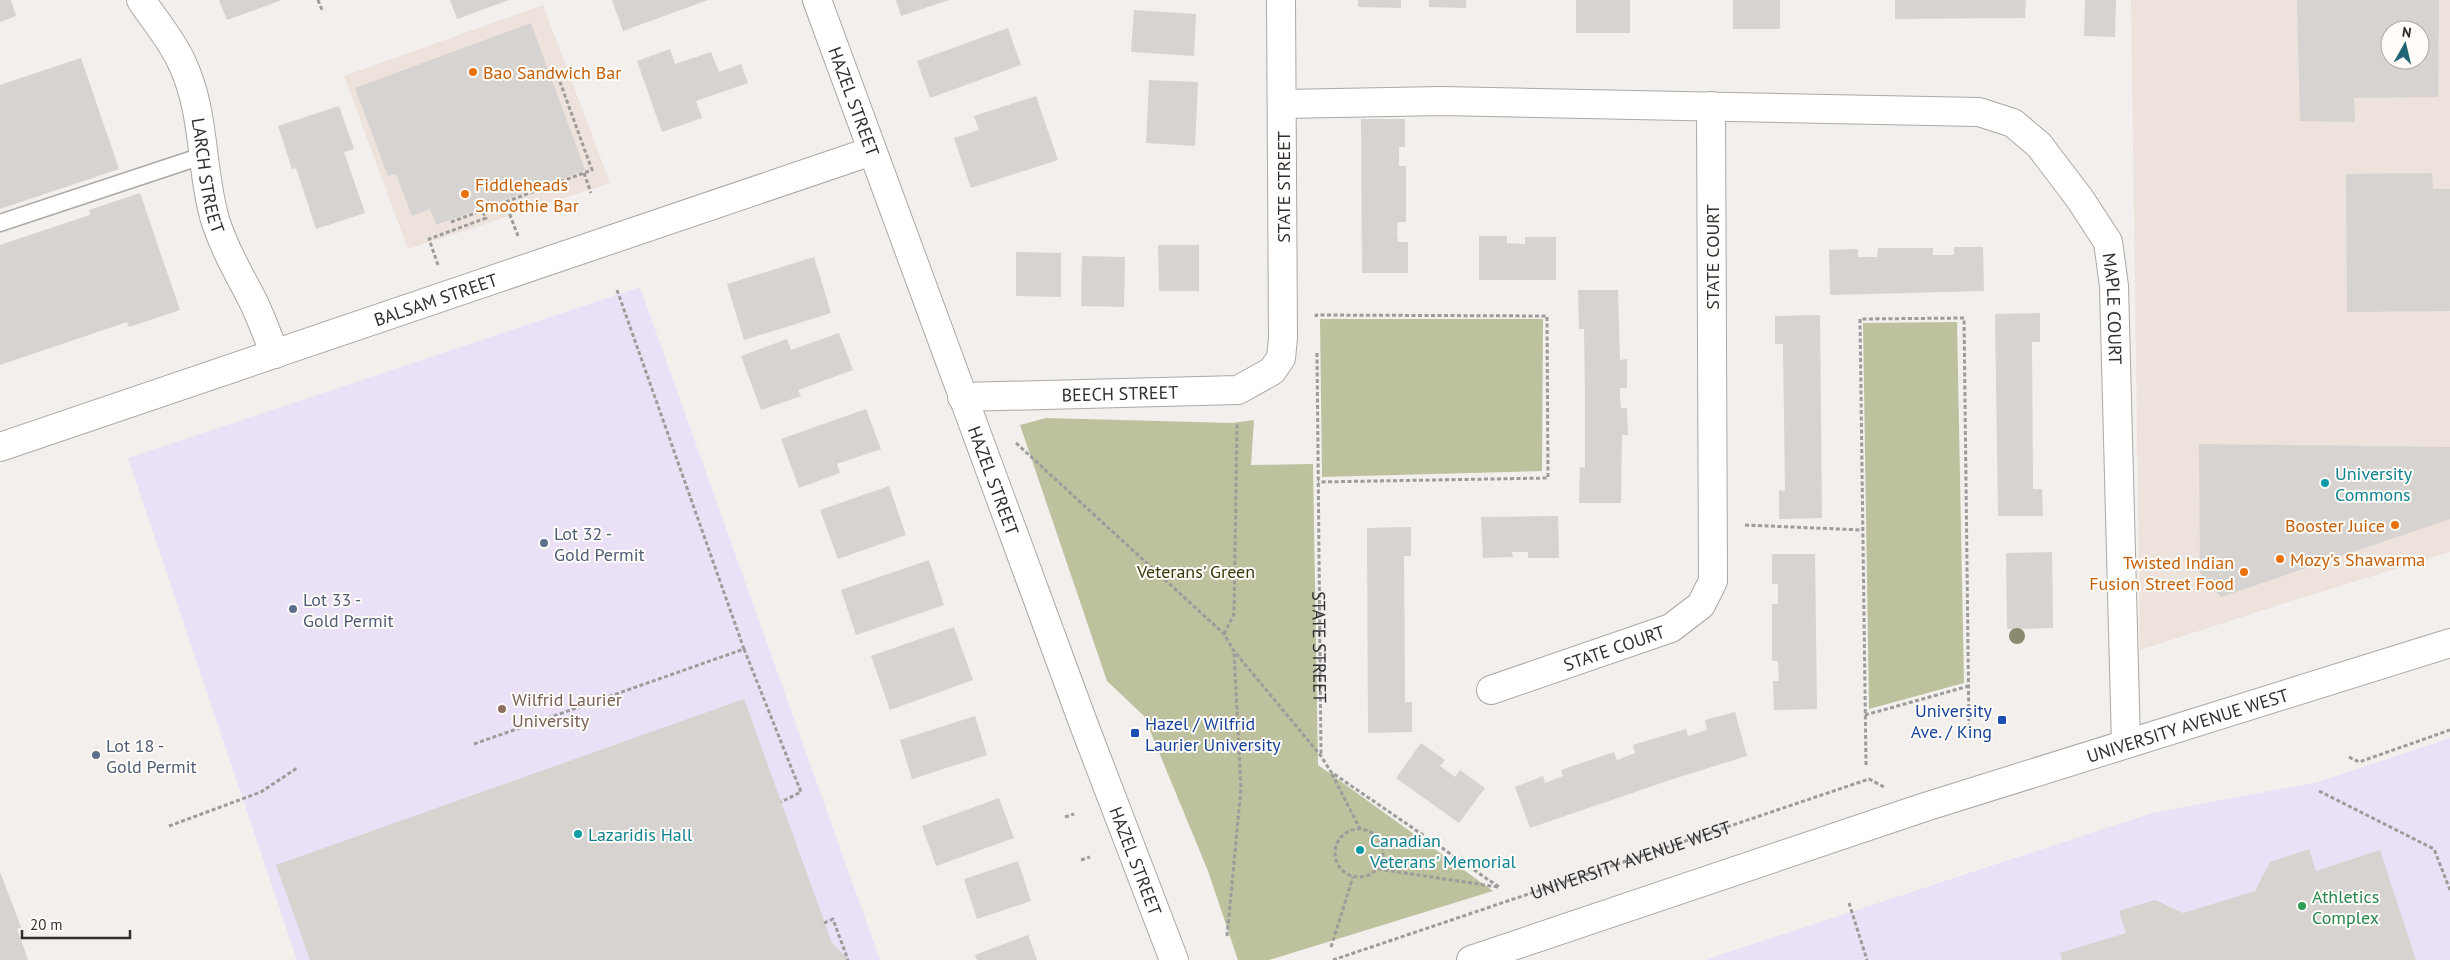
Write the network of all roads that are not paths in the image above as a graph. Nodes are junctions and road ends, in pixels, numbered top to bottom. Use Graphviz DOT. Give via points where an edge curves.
graph roads {
  1 [pos="141,0"];
  2 [pos="817,0"];
  3 [pos="1281,0"];
  4 [pos="1283,104"];
  5 [pos="1711,106"];
  6 [pos="872,151"];
  7 [pos="202,156"];
  8 [pos="0,224"];
  9 [pos="275,354"];
  10 [pos="1272,371"];
  11 [pos="962,397"];
  12 [pos="0,447"];
  13 [pos="2450,643"];
  14 [pos="1491,690"];
  15 [pos="2126,744"];
  16 [pos="1174,960"];
  17 [pos="1471,960"];
  1 -- 7 [label="street, LARCH STREET" via="183,64 193,95"];
  2 -- 6 [label="street, HAZEL STREET"];
  3 -- 4 [label="street, STATE STREET"];
  4 -- 5 [label="street" via="1442,102"];
  4 -- 10 [label="street, STATE STREET" via="1283,338 1281,358"];
  5 -- 14 [label="street, STATE COURT" via="1713,581 1701,605 1672,628"];
  5 -- 15 [label="street, MAPLE COURT" via="1979,112 2013,123 2039,145 2085,206 2108,242 2114,286"];
  6 -- 9 [label="street, BALSAM STREET"];
  6 -- 11 [label="street, HAZEL STREET"];
  7 -- 8 [label="lane"];
  7 -- 9 [label="street, LARCH STREET" via="225,248 251,297"];
  9 -- 12 [label="street, BALSAM STREET"];
  10 -- 11 [label="street, BEECH STREET" via="1238,390"];
  11 -- 16 [label="street, HAZEL STREET"];
  13 -- 15 [label="street, UNIVERSITY AVENUE WEST"];
  15 -- 17 [label="street, UNIVERSITY AVENUE WEST" via="1735,869"];
}
